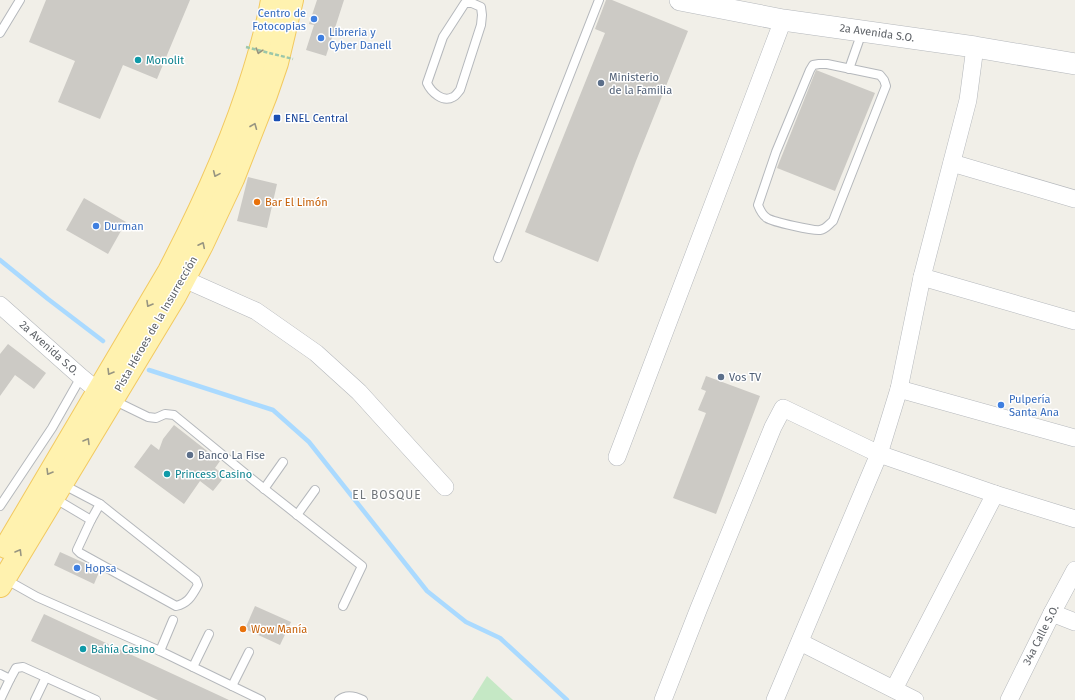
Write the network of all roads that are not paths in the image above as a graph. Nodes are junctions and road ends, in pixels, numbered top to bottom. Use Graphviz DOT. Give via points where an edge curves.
graph roads {
  1 [pos="20,0"];
  2 [pos="272,0"];
  3 [pos="292,0"];
  4 [pos="599,0"];
  5 [pos="680,0"];
  6 [pos="472,1"];
  7 [pos="783,20"];
  8 [pos="862,31"];
  9 [pos="0,33"];
  10 [pos="975,47"];
  11 [pos="1075,64"];
  12 [pos="849,68"];
  13 [pos="952,163"];
  14 [pos="1075,199"];
  15 [pos="498,258"];
  16 [pos="922,276"];
  17 [pos="184,279"];
  18 [pos="0,304"];
  19 [pos="1075,321"];
  20 [pos="80,377"];
  21 [pos="899,389"];
  22 [pos="105,396"];
  23 [pos="1075,438"];
  24 [pos="879,454"];
  25 [pos="617,457"];
  26 [pos="283,462"];
  27 [pos="445,487"];
  28 [pos="264,489"];
  29 [pos="315,490"];
  30 [pos="57,491"];
  31 [pos="995,494"];
  32 [pos="100,504"];
  33 [pos="0,506"];
  34 [pos="297,515"];
  35 [pos="1075,519"];
  36 [pos="91,520"];
  37 [pos="0,557"];
  38 [pos="1075,570"];
  39 [pos="2,582"];
  40 [pos="343,606"];
  41 [pos="1052,612"];
  42 [pos="173,620"];
  43 [pos="1075,622"];
  44 [pos="209,634"];
  45 [pos="800,642"];
  46 [pos="160,651"];
  47 [pos="249,652"];
  48 [pos="194,667"];
  49 [pos="0,674"];
  50 [pos="46,677"];
  51 [pos="10,679"];
  52 [pos="232,686"];
  53 [pos="894,689"];
  54 [pos="82,697"];
  55 [pos="0,700"];
  56 [pos="35,700"];
  57 [pos="96,700"];
  58 [pos="261,700"];
  59 [pos="339,700"];
  60 [pos="363,700"];
  61 [pos="663,700"];
  62 [pos="775,700"];
  63 [pos="914,700"];
  64 [pos="1009,700"];
  1 -- 9 [label="lane"];
  2 -- 22 [label="main road, Pista Héroes de la Insurrección, one-way" via="244,104 219,167 191,229"];
  17 -- 3 [label="main road, Pista Héroes de la Insurrección, one-way" via="233,179 266,95 277,63"];
  4 -- 15 [label="lane"];
  5 -- 7 [label="street, 2a Avenida S.O."];
  6 -- 6 [label="lane" via="465,3 443,36 427,83 438,96 446,99 454,97 460,90 481,25 481,7"];
  7 -- 8 [label="street, 2a Avenida S.O."];
  7 -- 25 [label="street"];
  8 -- 10 [label="street, 2a Avenida S.O."];
  8 -- 12 [label="lane"];
  10 -- 11 [label="street, 2a Avenida S.O."];
  10 -- 13 [label="street" via="968,100"];
  12 -- 12 [label="lane" via="880,75 886,86 833,221 820,230 767,219 758,205 776,152 810,70 818,64"];
  13 -- 14 [label="street"];
  13 -- 16 [label="street"];
  16 -- 19 [label="street"];
  16 -- 21 [label="street"];
  17 -- 22 [label="main road, Pista Héroes de la Insurrección" via="176,296"];
  17 -- 27 [label="street" via="256,311 316,353 359,392"];
  18 -- 20 [label="street, 2a Avenida S.O."];
  20 -- 22 [label="street, 2a Avenida S.O."];
  20 -- 33 [label="lane" via="52,428"];
  21 -- 23 [label="street"];
  21 -- 24 [label="street"];
  22 -- 28 [label="lane" via="148,417 174,415"];
  30 -- 22 [label="main road, Pista Héroes de la Insurrección, one-way"];
  22 -- 37 [label="main road, Pista Héroes de la Insurrección, one-way" via="34,497"];
  24 -- 31 [label="street"];
  24 -- 45 [label="street"];
  24 -- 61 [label="street" via="782,408"];
  26 -- 28 [label="lane"];
  28 -- 34 [label="lane"];
  29 -- 34 [label="lane"];
  30 -- 32 [label="lane"];
  30 -- 36 [label="lane"];
  39 -- 30 [label="main road, Pista Héroes de la Insurrección, one-way"];
  31 -- 35 [label="street"];
  31 -- 53 [label="street"];
  32 -- 36 [label="lane"];
  32 -- 36 [label="lane" via="196,580 198,585 189,600 176,606 80,553 77,550"];
  34 -- 40 [label="lane" via="362,566"];
  38 -- 41 [label="street, 34a Calle S.O."];
  39 -- 46 [label="lane"];
  41 -- 43 [label="street"];
  41 -- 64 [label="street, 34a Calle S.O."];
  42 -- 46 [label="lane"];
  44 -- 48 [label="lane"];
  45 -- 53 [label="street"];
  45 -- 62 [label="street"];
  46 -- 48 [label="lane"];
  47 -- 52 [label="lane"];
  48 -- 52 [label="lane"];
  49 -- 51 [label="lane"];
  50 -- 51 [label="lane" via="23,667 16,668"];
  50 -- 54 [label="lane"];
  50 -- 56 [label="lane"];
  51 -- 55 [label="lane"];
  52 -- 58 [label="lane"];
  53 -- 63 [label="street"];
  54 -- 57 [label="lane"];
  59 -- 60 [label="lane" via="346,696"];
}
